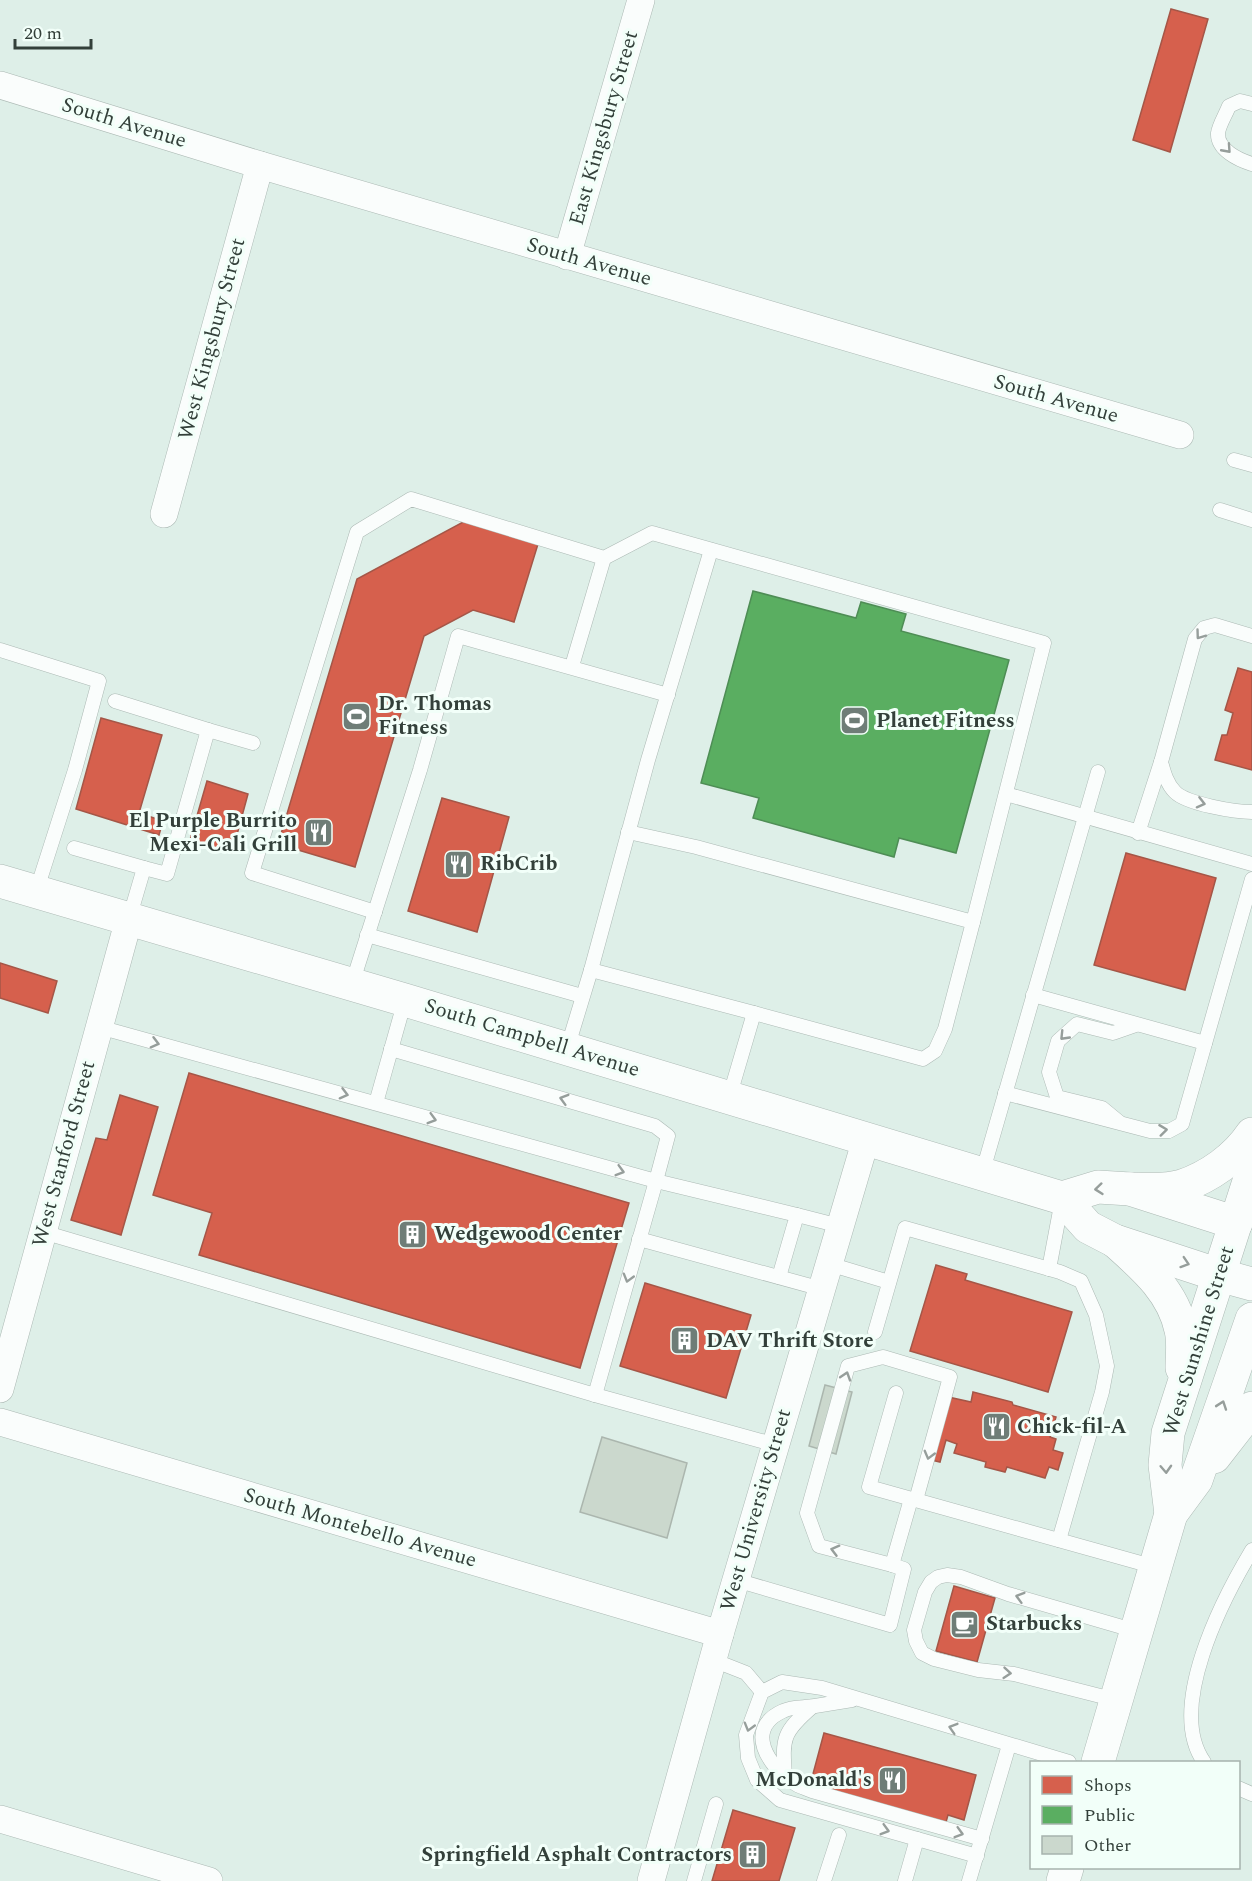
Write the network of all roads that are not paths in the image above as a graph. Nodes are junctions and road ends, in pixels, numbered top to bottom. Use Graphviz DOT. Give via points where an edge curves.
graph roads {
  1 [pos="641,0"];
  2 [pos="0,85"];
  3 [pos="1252,104"];
  4 [pos="1252,164"];
  5 [pos="260,165"];
  6 [pos="567,256"];
  7 [pos="1180,435"];
  8 [pos="1234,460"];
  9 [pos="1252,465"];
  10 [pos="1220,510"];
  11 [pos="164,513"];
  12 [pos="1252,520"];
  13 [pos="711,550"];
  14 [pos="604,558"];
  15 [pos="1252,636"];
  16 [pos="0,650"];
  17 [pos="572,666"];
  18 [pos="668,695"];
  19 [pos="115,701"];
  20 [pos="208,730"];
  21 [pos="253,743"];
  22 [pos="1161,762"];
  23 [pos="1098,772"];
  24 [pos="1006,794"];
  25 [pos="1252,813"];
  26 [pos="1085,818"];
  27 [pos="628,832"];
  28 [pos="1138,833"];
  29 [pos="74,848"];
  30 [pos="1252,864"];
  31 [pos="144,868"];
  32 [pos="1252,879"];
  33 [pos="0,881"];
  34 [pos="36,892"];
  35 [pos="375,912"];
  36 [pos="1247,915"];
  37 [pos="129,919"];
  38 [pos="973,922"];
  39 [pos="367,935"];
  40 [pos="591,970"];
  41 [pos="352,984"];
  42 [pos="1034,995"];
  43 [pos="582,996"];
  44 [pos="405,1000"];
  45 [pos="754,1013"];
  46 [pos="1136,1025"];
  47 [pos="99,1028"];
  48 [pos="1205,1043"];
  49 [pos="391,1049"];
  50 [pos="567,1049"];
  51 [pos="1005,1093"];
  52 [pos="729,1098"];
  53 [pos="376,1103"];
  54 [pos="1122,1124"];
  55 [pos="1252,1134"];
  56 [pos="866,1139"];
  57 [pos="1252,1172"];
  58 [pos="982,1174"];
  59 [pos="656,1181"];
  60 [pos="1130,1189"];
  61 [pos="1062,1198"];
  62 [pos="797,1215"];
  63 [pos="1244,1225"];
  64 [pos="840,1226"];
  65 [pos="43,1232"];
  66 [pos="639,1239"];
  67 [pos="1115,1241"];
  68 [pos="1049,1269"];
  69 [pos="1219,1275"];
  70 [pos="825,1276"];
  71 [pos="779,1277"];
  72 [pos="889,1282"];
  73 [pos="1252,1284"];
  74 [pos="1252,1319"];
  75 [pos="875,1332"];
  76 [pos="0,1389"];
  77 [pos="1181,1391"];
  78 [pos="896,1393"];
  79 [pos="595,1395"];
  80 [pos="1252,1408"];
  81 [pos="0,1422"];
  82 [pos="776,1445"];
  83 [pos="1196,1480"];
  84 [pos="913,1499"];
  85 [pos="1171,1514"];
  86 [pos="1059,1540"];
  87 [pos="1252,1550"];
  88 [pos="892,1565"];
  89 [pos="1155,1567"];
  90 [pos="736,1580"];
  91 [pos="896,1601"];
  92 [pos="920,1609"];
  93 [pos="1136,1631"];
  94 [pos="720,1634"];
  95 [pos="713,1660"];
  96 [pos="762,1692"];
  97 [pos="857,1699"];
  98 [pos="1116,1700"];
  99 [pos="812,1707"];
  100 [pos="1009,1745"];
  101 [pos="1065,1761"];
  102 [pos="1098,1761"];
  103 [pos="1203,1761"];
  104 [pos="785,1775"];
  105 [pos="716,1804"];
  106 [pos="0,1819"];
  107 [pos="839,1835"];
  108 [pos="917,1839"];
  109 [pos="982,1839"];
  110 [pos="977,1856"];
  111 [pos="208,1881"];
  112 [pos="651,1881"];
  113 [pos="693,1881"];
  114 [pos="824,1881"];
  115 [pos="904,1881"];
  116 [pos="969,1881"];
  1 -- 6 [label="street, East Kingsbury Street"];
  2 -- 5 [label="street, South Avenue"];
  3 -- 4 [label="lane, one-way" via="1240,100 1229,106 1218,134 1222,146 1239,160"];
  5 -- 6 [label="street, South Avenue"];
  5 -- 11 [label="street, West Kingsbury Street"];
  6 -- 7 [label="street, South Avenue"];
  8 -- 9 [label="lane"];
  10 -- 12 [label="lane"];
  13 -- 14 [label="lane" via="652,533"];
  13 -- 18 [label="lane"];
  13 -- 24 [label="lane" via="1044,643"];
  14 -- 17 [label="lane"];
  14 -- 35 [label="lane" via="411,499 357,532 252,873"];
  15 -- 22 [label="lane, one-way" via="1215,624 1204,628 1196,639"];
  16 -- 34 [label="lane" via="99,681"];
  17 -- 18 [label="lane"];
  17 -- 35 [label="lane" via="458,636"];
  18 -- 27 [label="lane"];
  19 -- 20 [label="lane"];
  20 -- 21 [label="lane"];
  20 -- 31 [label="lane" via="167,874"];
  22 -- 25 [label="lane, one-way" via="1176,793 1240,813"];
  22 -- 28 [label="lane"];
  23 -- 26 [label="lane"];
  24 -- 26 [label="lane"];
  24 -- 38 [label="lane"];
  26 -- 28 [label="lane"];
  26 -- 42 [label="lane"];
  27 -- 38 [label="lane"];
  27 -- 40 [label="lane"];
  28 -- 30 [label="lane"];
  29 -- 31 [label="lane"];
  31 -- 37 [label="lane"];
  32 -- 36 [label="lane"];
  33 -- 34 [label="main road, South Campbell Avenue"];
  34 -- 37 [label="main road, South Campbell Avenue"];
  35 -- 39 [label="lane"];
  36 -- 48 [label="lane"];
  37 -- 41 [label="main road, South Campbell Avenue"];
  37 -- 47 [label="street, West Stanford Street"];
  38 -- 45 [label="lane" via="945,1029 935,1051 923,1059"];
  39 -- 41 [label="lane"];
  39 -- 43 [label="lane"];
  40 -- 43 [label="lane"];
  40 -- 45 [label="lane"];
  41 -- 44 [label="main road, South Campbell Avenue"];
  42 -- 46 [label="lane"];
  42 -- 51 [label="lane"];
  43 -- 50 [label="lane"];
  44 -- 49 [label="lane"];
  44 -- 50 [label="main road, South Campbell Avenue"];
  45 -- 52 [label="lane"];
  46 -- 48 [label="lane"];
  46 -- 54 [label="lane, one-way" via="1113,1033 1077,1024 1058,1041 1048,1072 1057,1097 1102,1108"];
  47 -- 53 [label="lane, one-way"];
  47 -- 65 [label="street, West Stanford Street"];
  54 -- 48 [label="lane, one-way" via="1150,1131 1169,1131 1182,1124"];
  49 -- 53 [label="lane"];
  59 -- 49 [label="lane, one-way" via="668,1136 656,1126"];
  50 -- 52 [label="main road, South Campbell Avenue"];
  51 -- 54 [label="lane"];
  51 -- 58 [label="lane"];
  52 -- 56 [label="main road, South Campbell Avenue"];
  53 -- 59 [label="lane, one-way"];
  55 -- 60 [label="main road" via="1230,1159 1207,1175 1180,1187"];
  56 -- 58 [label="main road, South Campbell Avenue"];
  56 -- 64 [label="street, West University Street"];
  57 -- 63 [label="main road, West Sunshine Street"];
  58 -- 61 [label="main road, South Campbell Avenue"];
  59 -- 62 [label="lane"];
  59 -- 66 [label="lane"];
  60 -- 61 [label="main road, one-way" via="1098,1187"];
  60 -- 63 [label="main road"];
  61 -- 67 [label="main road" via="1088,1227"];
  61 -- 68 [label="lane"];
  62 -- 64 [label="lane"];
  62 -- 71 [label="lane"];
  63 -- 69 [label="main road, West Sunshine Street"];
  64 -- 70 [label="street, West University Street"];
  65 -- 76 [label="street, West Stanford Street"];
  65 -- 79 [label="lane"];
  66 -- 71 [label="lane"];
  66 -- 79 [label="lane, one-way"];
  67 -- 69 [label="main road, one-way"];
  67 -- 77 [label="main road" via="1151,1273 1169,1299 1181,1330"];
  68 -- 72 [label="lane" via="905,1228"];
  68 -- 86 [label="lane" via="1081,1281 1096,1315 1107,1366"];
  69 -- 73 [label="main road"];
  69 -- 77 [label="main road, West Sunshine Street"];
  70 -- 71 [label="lane"];
  70 -- 72 [label="lane"];
  70 -- 82 [label="street, West University Street"];
  72 -- 75 [label="lane"];
  83 -- 74 [label="main road, West Sunshine Street, one-way"];
  77 -- 85 [label="main road, West Sunshine Street, one-way" via="1168,1432 1165,1465"];
  78 -- 84 [label="lane" via="869,1487"];
  79 -- 82 [label="lane"];
  80 -- 83 [label="main road"];
  81 -- 94 [label="street, South Montebello Avenue"];
  82 -- 90 [label="street, West University Street"];
  83 -- 85 [label="main road, West Sunshine Street"];
  84 -- 86 [label="lane"];
  84 -- 88 [label="lane"];
  88 -- 84 [label="lane, one-way" via="819,1546 807,1513 848,1366 884,1357 950,1377"];
  85 -- 89 [label="main road, West Sunshine Street"];
  86 -- 89 [label="lane"];
  87 -- 103 [label="lane" via="1231,1586 1197,1671 1191,1716 1197,1752"];
  88 -- 91 [label="lane" via="904,1569"];
  89 -- 93 [label="main road, West Sunshine Street"];
  90 -- 91 [label="lane" via="890,1625"];
  90 -- 94 [label="street, West University Street"];
  91 -- 92 [label="lane"];
  93 -- 92 [label="lane, one-way" via="948,1575 931,1582"];
  92 -- 98 [label="lane, one-way" via="914,1630 916,1641 922,1653 934,1659"];
  93 -- 98 [label="main road, West Sunshine Street"];
  94 -- 95 [label="street, West University Street"];
  95 -- 96 [label="lane" via="746,1672"];
  95 -- 112 [label="street, West University Street"];
  96 -- 97 [label="lane" via="782,1682"];
  96 -- 108 [label="lane, one-way" via="746,1735 748,1758 757,1780 780,1800"];
  97 -- 99 [label="lane"];
  100 -- 97 [label="lane, one-way"];
  98 -- 102 [label="main road, West Sunshine Street"];
  99 -- 104 [label="lane" via="784,1739"];
  99 -- 104 [label="lane" via="794,1707 767,1723 762,1747"];
  100 -- 101 [label="lane"];
  100 -- 109 [label="lane"];
  104 -- 109 [label="lane, one-way" via="812,1791"];
  105 -- 113 [label="lane"];
  106 -- 111 [label="street"];
  107 -- 114 [label="lane"];
  108 -- 110 [label="lane"];
  108 -- 115 [label="lane"];
  109 -- 110 [label="lane"];
  110 -- 116 [label="lane"];
}
